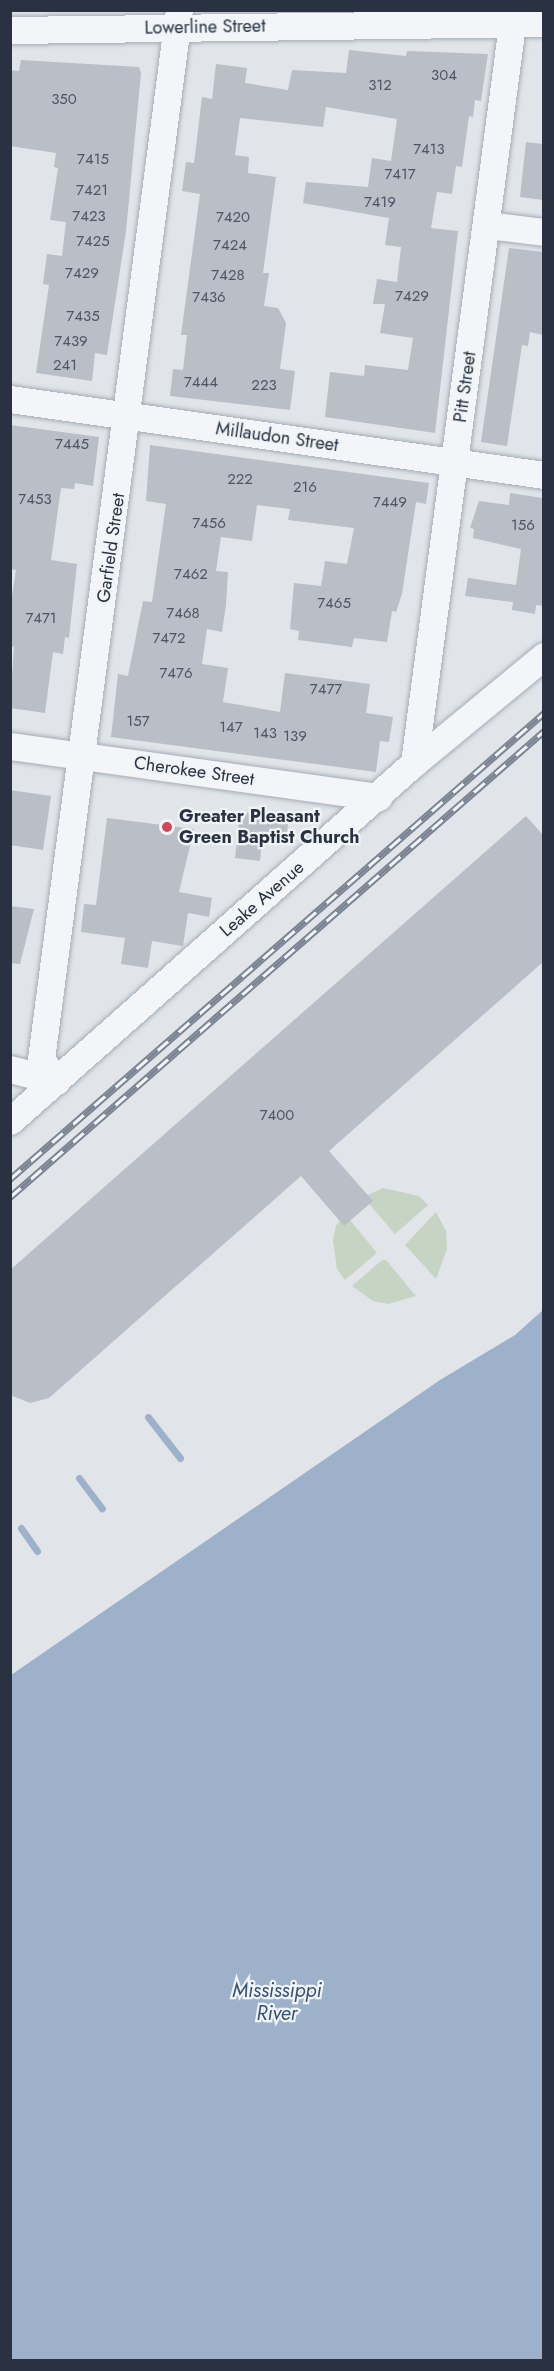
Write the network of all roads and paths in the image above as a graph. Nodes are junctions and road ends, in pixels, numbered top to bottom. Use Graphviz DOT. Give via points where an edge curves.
graph roads {
  1 [pos="514,17"];
  2 [pos="180,19"];
  3 [pos="543,23"];
  4 [pos="10,30"];
  5 [pos="488,225"];
  6 [pos="543,232"];
  7 [pos="10,399"];
  8 [pos="129,416"];
  9 [pos="455,462"];
  10 [pos="543,475"];
  11 [pos="543,656"];
  12 [pos="10,746"];
  13 [pos="82,756"];
  14 [pos="414,763"];
  15 [pos="378,797"];
  16 [pos="10,1069"];
  17 [pos="56,1081"];
  18 [pos="10,1121"];
  1 -- 2 [label="street, Lowerline Street"];
  1 -- 3 [label="street, Lowerline Street"];
  1 -- 5 [label="street, Pitt Street"];
  2 -- 4 [label="street, Lowerline Street"];
  2 -- 8 [label="street, Garfield Street"];
  5 -- 6 [label="street"];
  5 -- 9 [label="street, Pitt Street"];
  7 -- 8 [label="street, Millaudon Street"];
  8 -- 9 [label="street, Millaudon Street"];
  8 -- 13 [label="street, Garfield Street"];
  9 -- 10 [label="street, Millaudon Street"];
  9 -- 14 [label="street, Pitt Street"];
  11 -- 14 [label="street, Leake Avenue"];
  12 -- 13 [label="street, Cherokee Street"];
  13 -- 15 [label="street, Cherokee Street"];
  13 -- 17 [label="street, Garfield Street" via="41,1059"];
  14 -- 15 [label="street, Leake Avenue"];
  15 -- 17 [label="street, Leake Avenue"];
  16 -- 17 [label="street"];
  17 -- 18 [label="street, Leake Avenue"];
}
